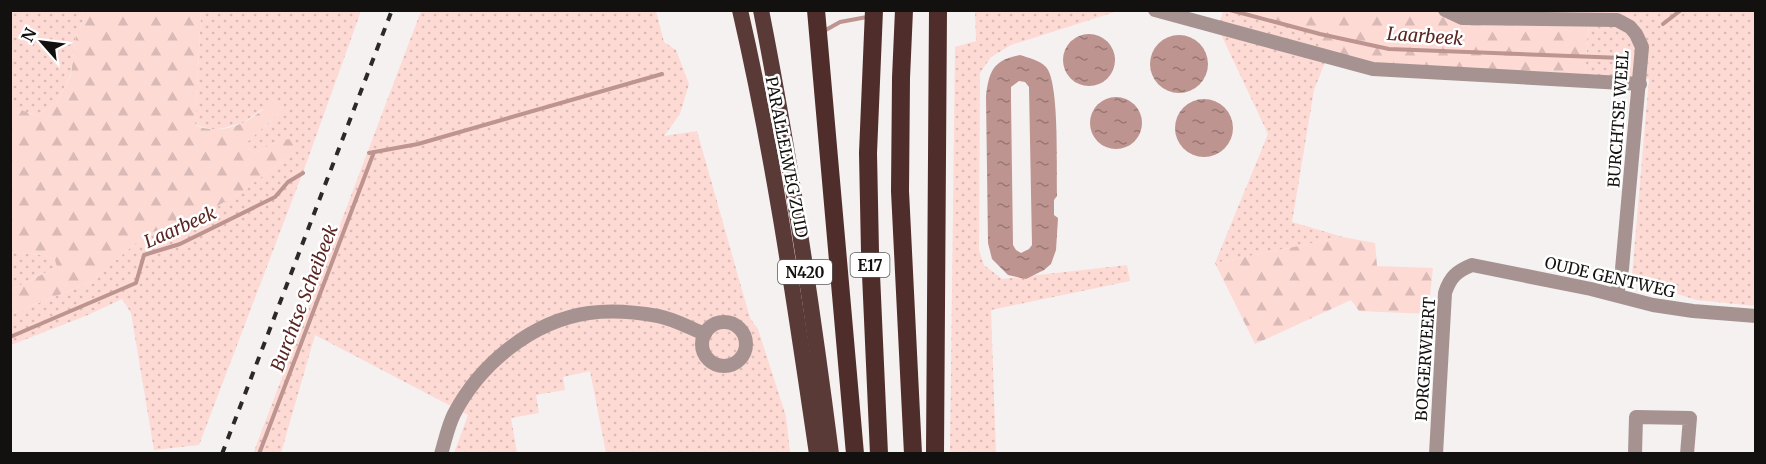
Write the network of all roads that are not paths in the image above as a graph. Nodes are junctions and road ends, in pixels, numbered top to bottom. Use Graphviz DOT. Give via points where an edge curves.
graph roads {
  1 [pos="740,10"];
  2 [pos="761,10"];
  3 [pos="874,10"];
  4 [pos="904,10"];
  5 [pos="938,10"];
  6 [pos="1155,10"];
  7 [pos="1445,10"];
  8 [pos="816,13"];
  9 [pos="1640,84"];
  10 [pos="1459,270"];
  11 [pos="1617,296"];
  12 [pos="1755,316"];
  13 [pos="705,334"];
  14 [pos="441,453"];
  15 [pos="817,453"];
  16 [pos="831,453"];
  17 [pos="855,453"];
  18 [pos="879,453"];
  19 [pos="913,453"];
  20 [pos="935,453"];
  21 [pos="1436,453"];
  22 [pos="1635,453"];
  23 [pos="1687,453"];
  1 -- 15 [label="highway, PARALLELWEG ZUID / N420" via="786,250"];
  2 -- 16 [label="highway, PARALLELWEG ZUID / N420" via="777,92"];
  3 -- 18 [label="highway, E17" via="868,153"];
  4 -- 19 [label="highway, E17" via="900,191"];
  5 -- 20 [label="highway"];
  6 -- 9 [label="street" via="1374,69"];
  7 -- 9 [label="street, BURCHTSE WEEL" via="1462,18 1617,20 1630,27 1642,47"];
  8 -- 17 [label="highway"];
  9 -- 11 [label="street, BURCHTSE WEEL"];
  10 -- 11 [label="street, OUDE GENTWEG" via="1472,265"];
  10 -- 21 [label="street, BORGERWEERT" via="1445,293"];
  11 -- 12 [label="street, OUDE GENTWEG" via="1694,311"];
  13 -- 14 [label="street" via="659,316 610,311 561,320 517,341 480,374 453,415"];
  22 -- 23 [label="street" via="1636,417 1647,417 1689,418"];
}
